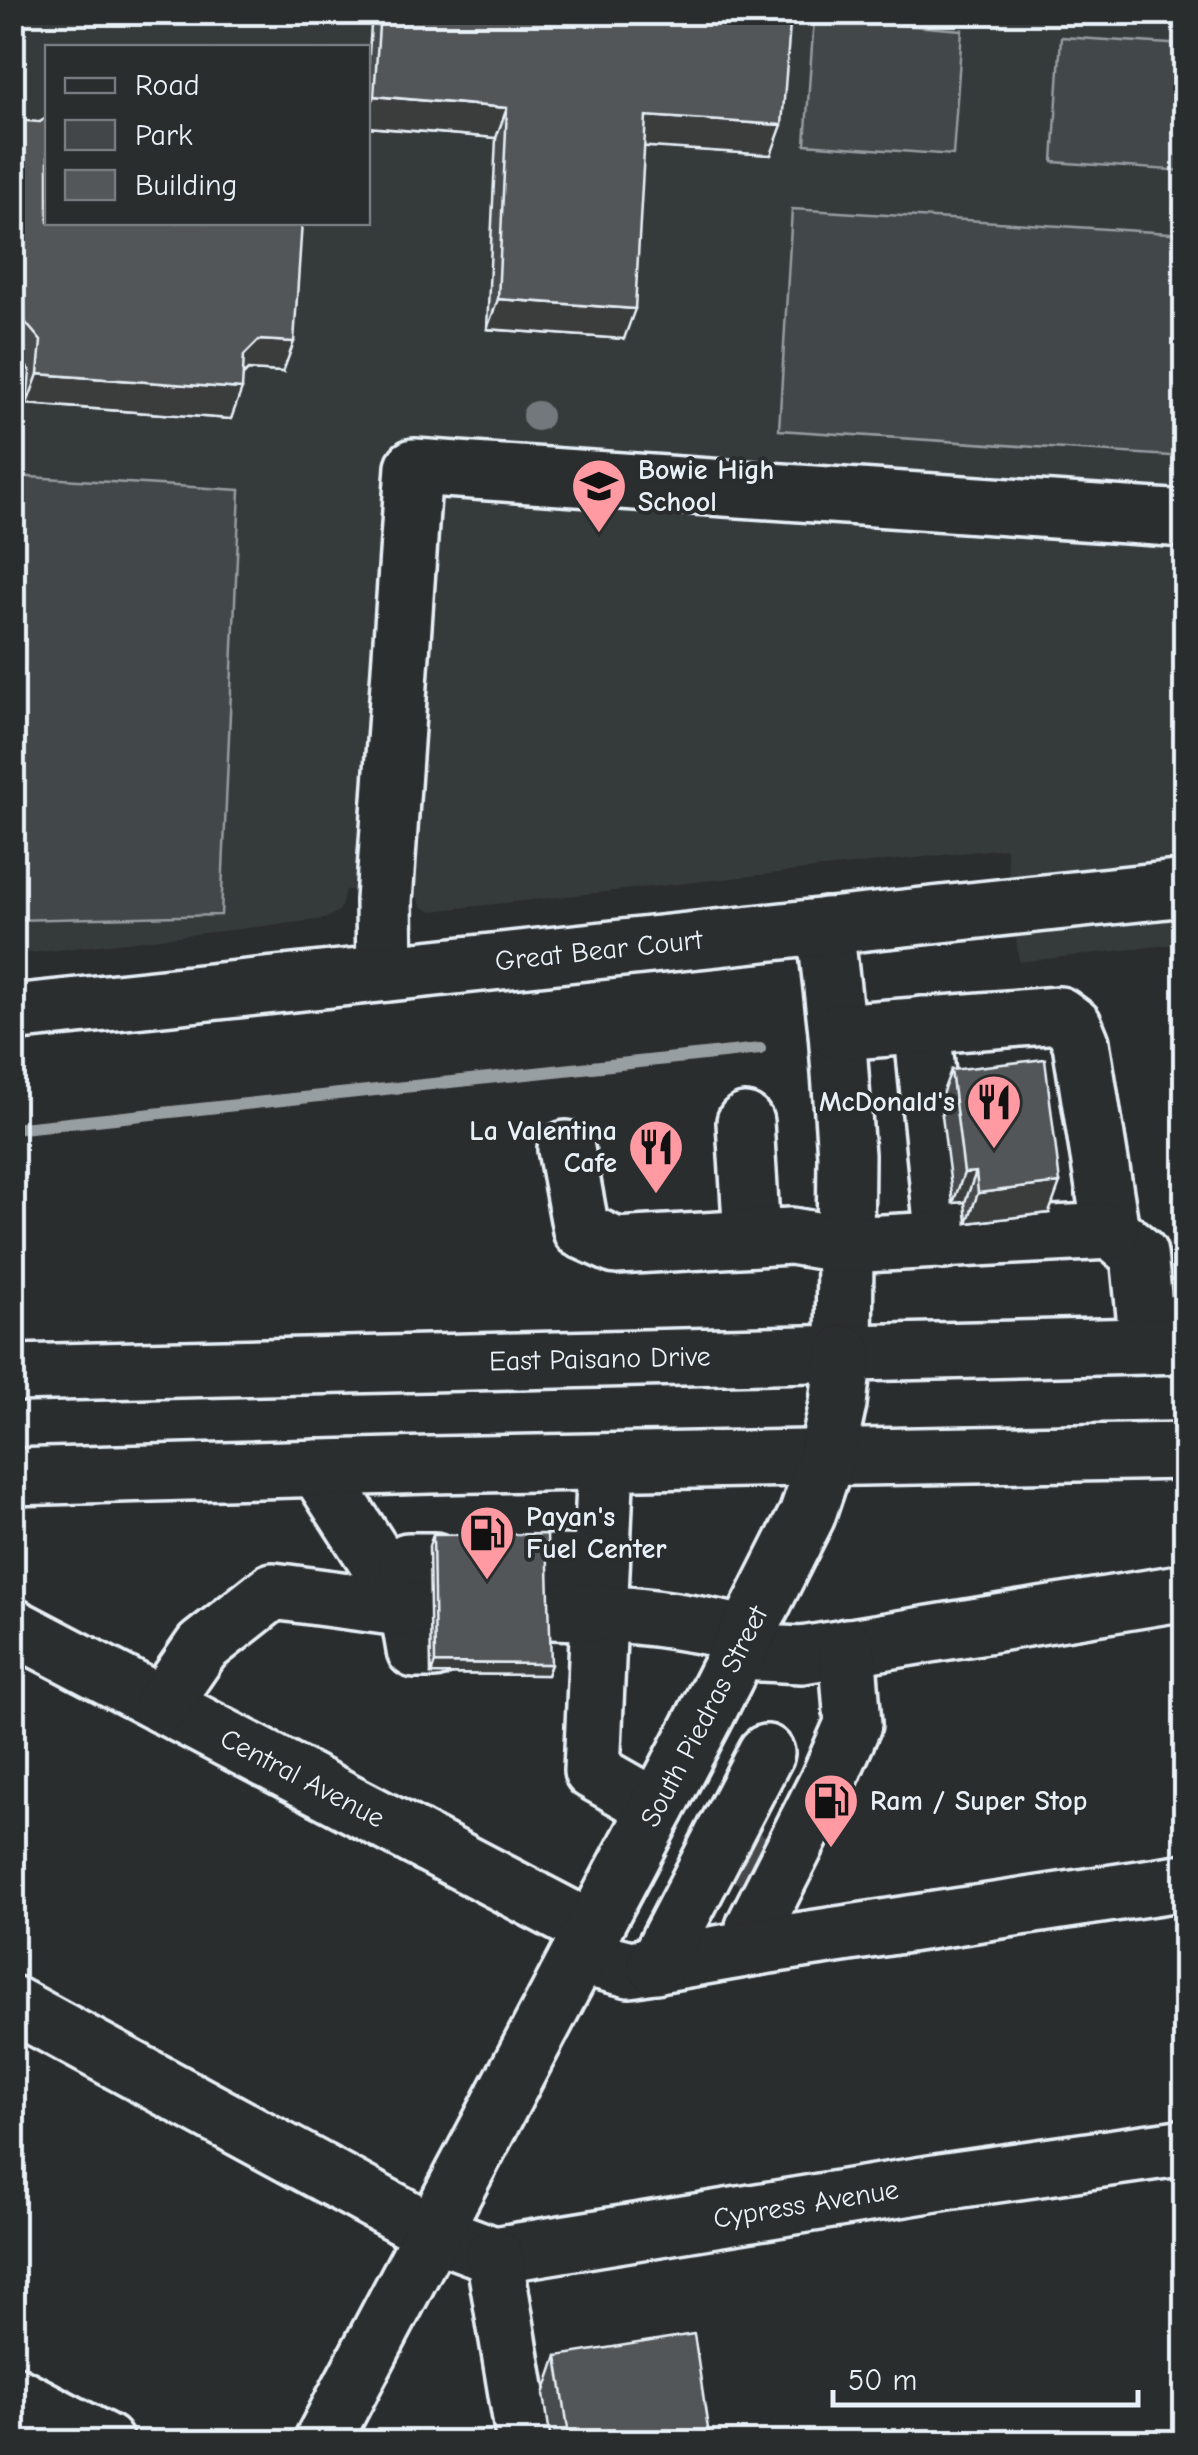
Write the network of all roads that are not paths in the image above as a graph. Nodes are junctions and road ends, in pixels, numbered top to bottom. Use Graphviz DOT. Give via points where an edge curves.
graph roads {
  1 [pos="1186,520"];
  2 [pos="1186,888"];
  3 [pos="825,926"];
  4 [pos="385,973"];
  5 [pos="12,1013"];
  6 [pos="922,1024"];
  7 [pos="837,1032"];
  8 [pos="745,1122"];
  9 [pos="566,1148"];
  10 [pos="1111,1231"];
  11 [pos="752,1238"];
  12 [pos="944,1241"];
  13 [pos="845,1245"];
  14 [pos="1167,1346"];
  15 [pos="844,1353"];
  16 [pos="12,1373"];
  17 [pos="1186,1452"];
  18 [pos="826,1459"];
  19 [pos="606,1462"];
  20 [pos="317,1468"];
  21 [pos="12,1477"];
  22 [pos="1186,1592"];
  23 [pos="575,1609"];
  24 [pos="12,1626"];
  25 [pos="743,1643"];
  26 [pos="847,1648"];
  27 [pos="162,1705"];
  28 [pos="704,1719"];
  29 [pos="657,1808"];
  30 [pos="763,1828"];
  31 [pos="630,1860"];
  32 [pos="1186,1882"];
  33 [pos="693,1894"];
  34 [pos="755,1937"];
  35 [pos="586,1943"];
  36 [pos="656,1965"];
  37 [pos="12,2004"];
  38 [pos="1186,2147"];
  39 [pos="432,2232"];
  40 [pos="494,2254"];
  41 [pos="12,2393"];
  42 [pos="105,2442"];
  43 [pos="322,2442"];
  44 [pos="525,2442"];
  1 -- 4 [label="street" via="414,467 384,902"];
  2 -- 3 [label="street, Great Bear Court"];
  3 -- 4 [label="street, Great Bear Court"];
  3 -- 7 [label="street, South Piedras Street"];
  4 -- 5 [label="street, Great Bear Court"];
  6 -- 7 [label="street"];
  6 -- 10 [label="street" via="1059,1015 1074,1026"];
  6 -- 12 [label="street"];
  7 -- 13 [label="street, South Piedras Street"];
  8 -- 11 [label="street"];
  9 -- 11 [label="street" via="581,1230 616,1246"];
  10 -- 12 [label="street"];
  10 -- 14 [label="street" via="1139,1254"];
  11 -- 13 [label="street"];
  12 -- 13 [label="street"];
  13 -- 15 [label="street, South Piedras Street"];
  14 -- 15 [label="street, East Paisano Drive"];
  15 -- 16 [label="street, East Paisano Drive"];
  15 -- 18 [label="street, South Piedras Street"];
  17 -- 18 [label="street"];
  18 -- 19 [label="street"];
  18 -- 25 [label="street, South Piedras Street" via="808,1516"];
  19 -- 20 [label="street"];
  19 -- 23 [label="street"];
  20 -- 21 [label="street"];
  20 -- 27 [label="street" via="428,1608 272,1591 202,1648"];
  22 -- 26 [label="street"];
  23 -- 25 [label="street" via="698,1623"];
  23 -- 29 [label="street" via="592,1770"];
  24 -- 27 [label="street, Central Avenue"];
  25 -- 26 [label="street" via="802,1654"];
  25 -- 28 [label="street, South Piedras Street"];
  26 -- 30 [label="street" via="853,1724 828,1781"];
  27 -- 35 [label="street, Central Avenue"];
  28 -- 29 [label="street, South Piedras Street"];
  28 -- 30 [label="street"];
  29 -- 31 [label="street, South Piedras Street"];
  30 -- 33 [label="street"];
  30 -- 34 [label="street"];
  31 -- 33 [label="street"];
  31 -- 35 [label="street, South Piedras Street"];
  32 -- 34 [label="street, Central Avenue"];
  33 -- 34 [label="street"];
  33 -- 36 [label="street"];
  34 -- 36 [label="street, Central Avenue"];
  35 -- 36 [label="street, Central Avenue" via="630,1969"];
  35 -- 39 [label="street, South Piedras Street"];
  37 -- 39 [label="street, Cypress Avenue"];
  38 -- 40 [label="street, Cypress Avenue"];
  39 -- 40 [label="street, Cypress Avenue"];
  39 -- 43 [label="street, South Piedras Street"];
  40 -- 44 [label="street"];
  41 -- 42 [label="street"];
}
